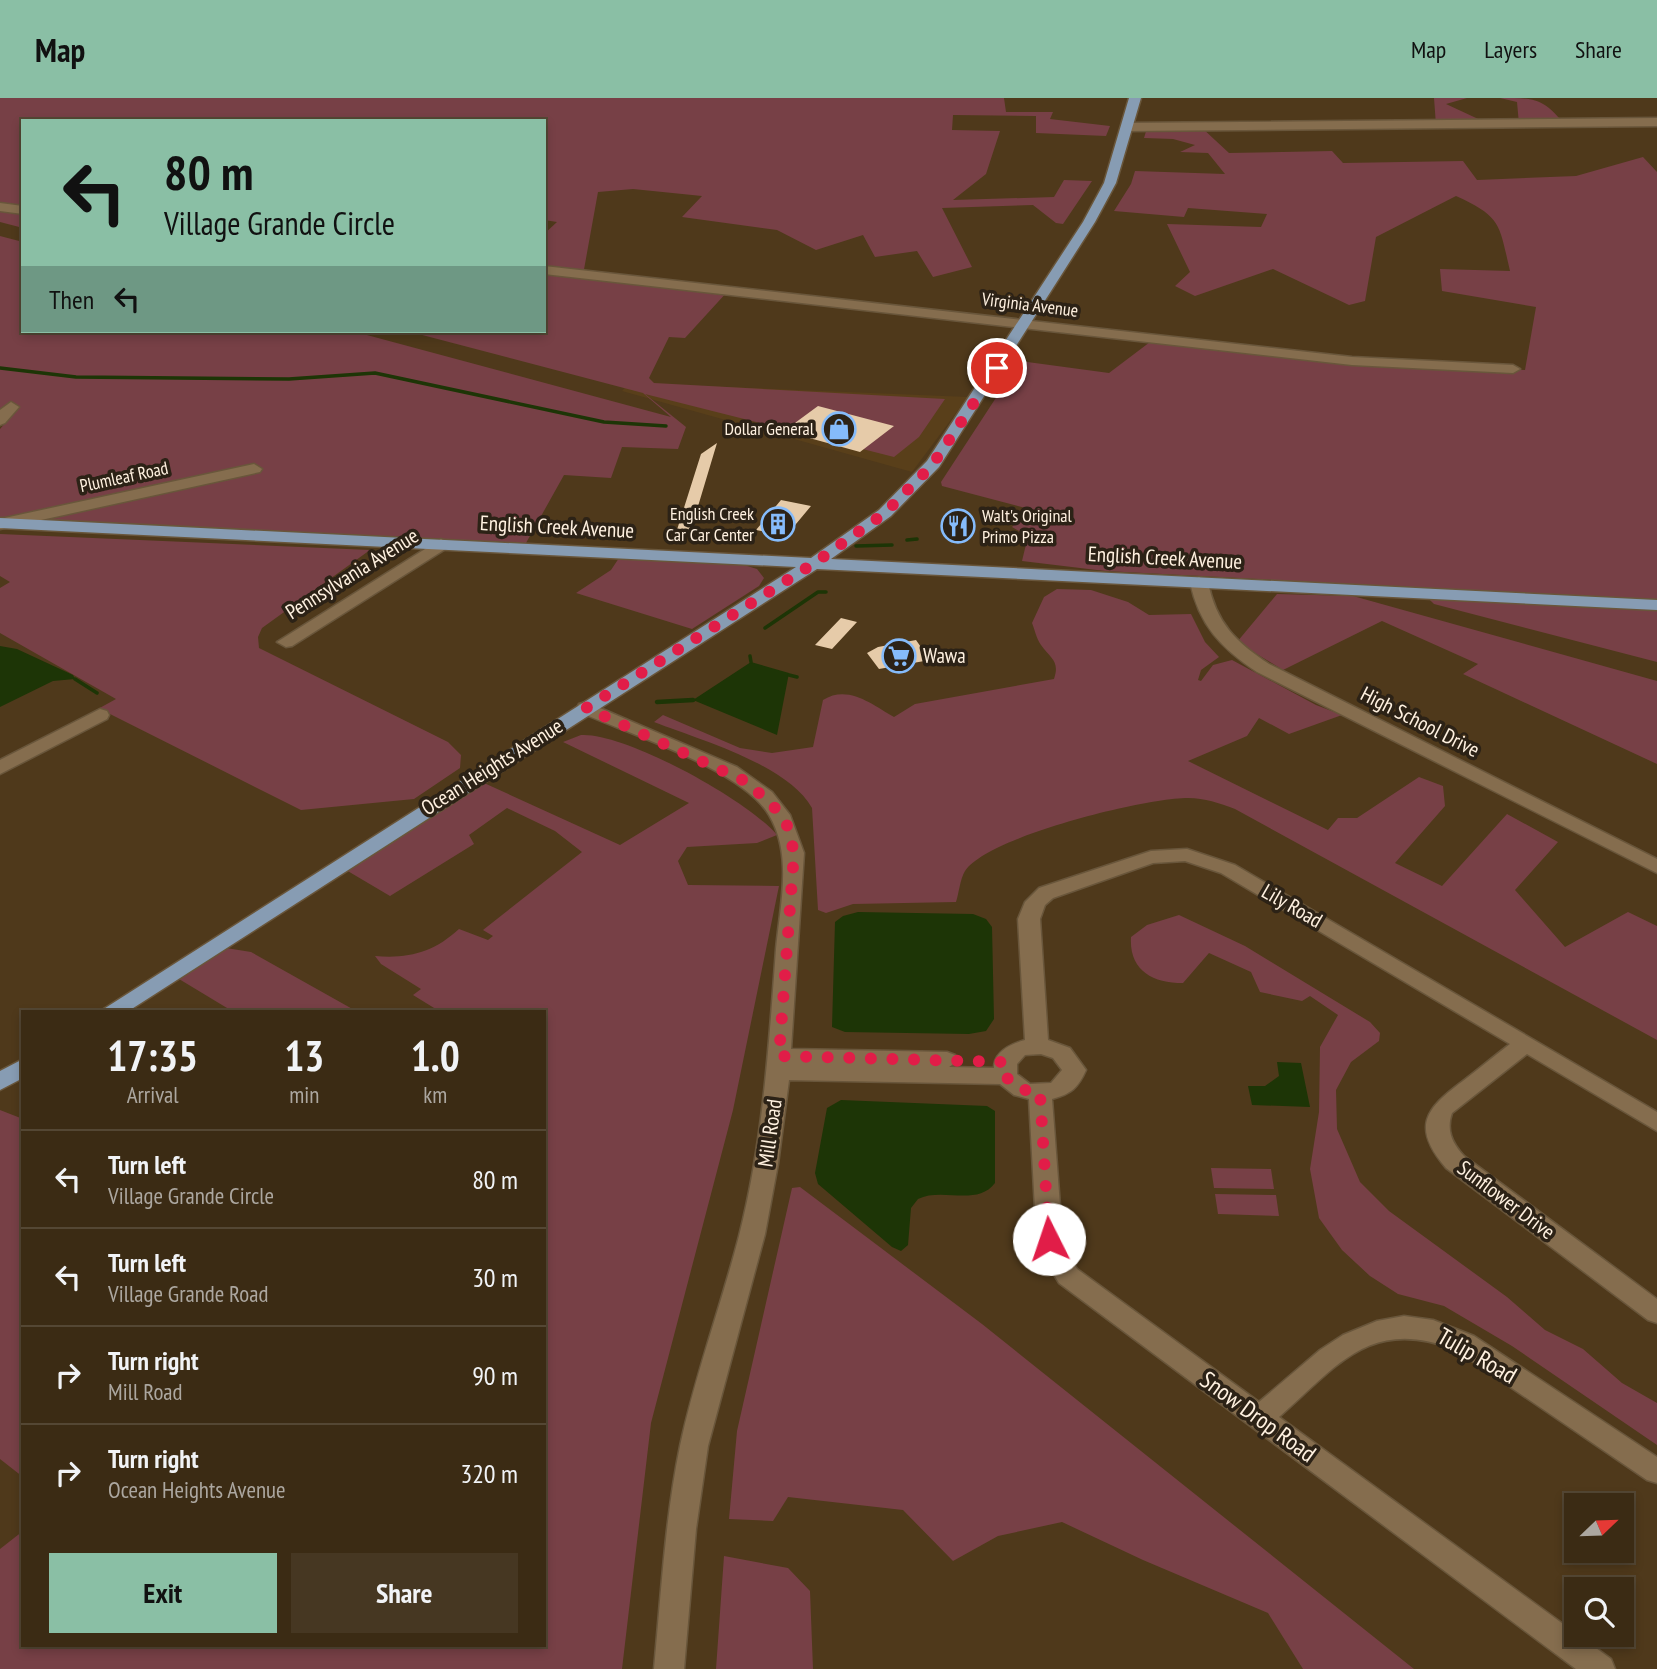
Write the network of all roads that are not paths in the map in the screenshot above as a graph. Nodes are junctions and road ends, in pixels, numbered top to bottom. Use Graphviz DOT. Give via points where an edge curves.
graph roads {
  1 [pos="1135,98"];
  2 [pos="1657,122"];
  3 [pos="1127,127"];
  4 [pos="0,207"];
  5 [pos="21,210"];
  6 [pos="546,270"];
  7 [pos="1026,324"];
  8 [pos="1513,369"];
  9 [pos="11,407"];
  10 [pos="0,420"];
  11 [pos="254,469"];
  12 [pos="0,523"];
  13 [pos="848,540"];
  14 [pos="441,544"];
  15 [pos="740,558"];
  16 [pos="816,562"];
  17 [pos="896,566"];
  18 [pos="1199,582"];
  19 [pos="768,592"];
  20 [pos="1657,605"];
  21 [pos="286,642"];
  22 [pos="586,708"];
  23 [pos="100,715"];
  24 [pos="0,768"];
  25 [pos="1657,867"];
  26 [pos="113,1010"];
  27 [pos="1527,1043"];
  28 [pos="1037,1046"];
  29 [pos="778,1064"];
  30 [pos="21,1069"];
  31 [pos="1005,1069"];
  32 [pos="0,1082"];
  33 [pos="1040,1093"];
  34 [pos="1657,1123"];
  35 [pos="1657,1313"];
  36 [pos="1260,1418"];
  37 [pos="1657,1472"];
  38 [pos="669,1669"];
  39 [pos="1600,1669"];
  1 -- 3 [label="main road, Ocean Heights Avenue"];
  2 -- 3 [label="street"];
  3 -- 7 [label="main road, Ocean Heights Avenue" via="1110,183"];
  4 -- 5 [label="street"];
  6 -- 7 [label="street, Virginia Avenue"];
  7 -- 8 [label="street, Virginia Avenue" via="1380,364"];
  7 -- 13 [label="main road, Ocean Heights Avenue" via="933,464 892,507"];
  9 -- 10 [label="street"];
  11 -- 12 [label="street, Plumleaf Road"];
  12 -- 14 [label="main road, English Creek Avenue"];
  13 -- 16 [label="main road, Ocean Heights Avenue"];
  13 -- 17 [label="main road" via="855,551"];
  14 -- 15 [label="main road, English Creek Avenue"];
  14 -- 21 [label="street, Pennsylvania Avenue"];
  15 -- 16 [label="main road, English Creek Avenue"];
  15 -- 19 [label="main road" via="768,571"];
  16 -- 17 [label="main road, English Creek Avenue"];
  16 -- 19 [label="main road, Ocean Heights Avenue"];
  17 -- 18 [label="main road, English Creek Avenue"];
  18 -- 20 [label="main road, English Creek Avenue"];
  18 -- 25 [label="street, High School Drive" via="1210,623 1263,668"];
  19 -- 22 [label="main road, Ocean Heights Avenue"];
  22 -- 26 [label="main road, Ocean Heights Avenue"];
  22 -- 29 [label="street, Mill Road" via="747,782 788,827 794,862"];
  23 -- 24 [label="street"];
  27 -- 28 [label="street, Lily Road" via="1220,864 1170,854 1061,886 1035,902 1029,919"];
  27 -- 34 [label="street, Lily Road"];
  27 -- 35 [label="street, Sunflower Drive" via="1443,1108 1439,1140 1455,1162"];
  28 -- 31 [label="street" via="1017,1050"];
  28 -- 33 [label="street" via="1058,1051 1074,1070 1068,1084"];
  29 -- 31 [label="street"];
  29 -- 38 [label="street, Mill Road" via="755,1223 709,1380 689,1472"];
  30 -- 32 [label="main road"];
  31 -- 33 [label="street" via="1019,1088"];
  33 -- 36 [label="street, Snow Drop Road" via="1049,1239 1057,1261 1085,1290"];
  36 -- 37 [label="street, Tulip Road" via="1358,1338 1384,1327 1417,1326 1465,1343"];
  36 -- 39 [label="street, Snow Drop Road"];
}
